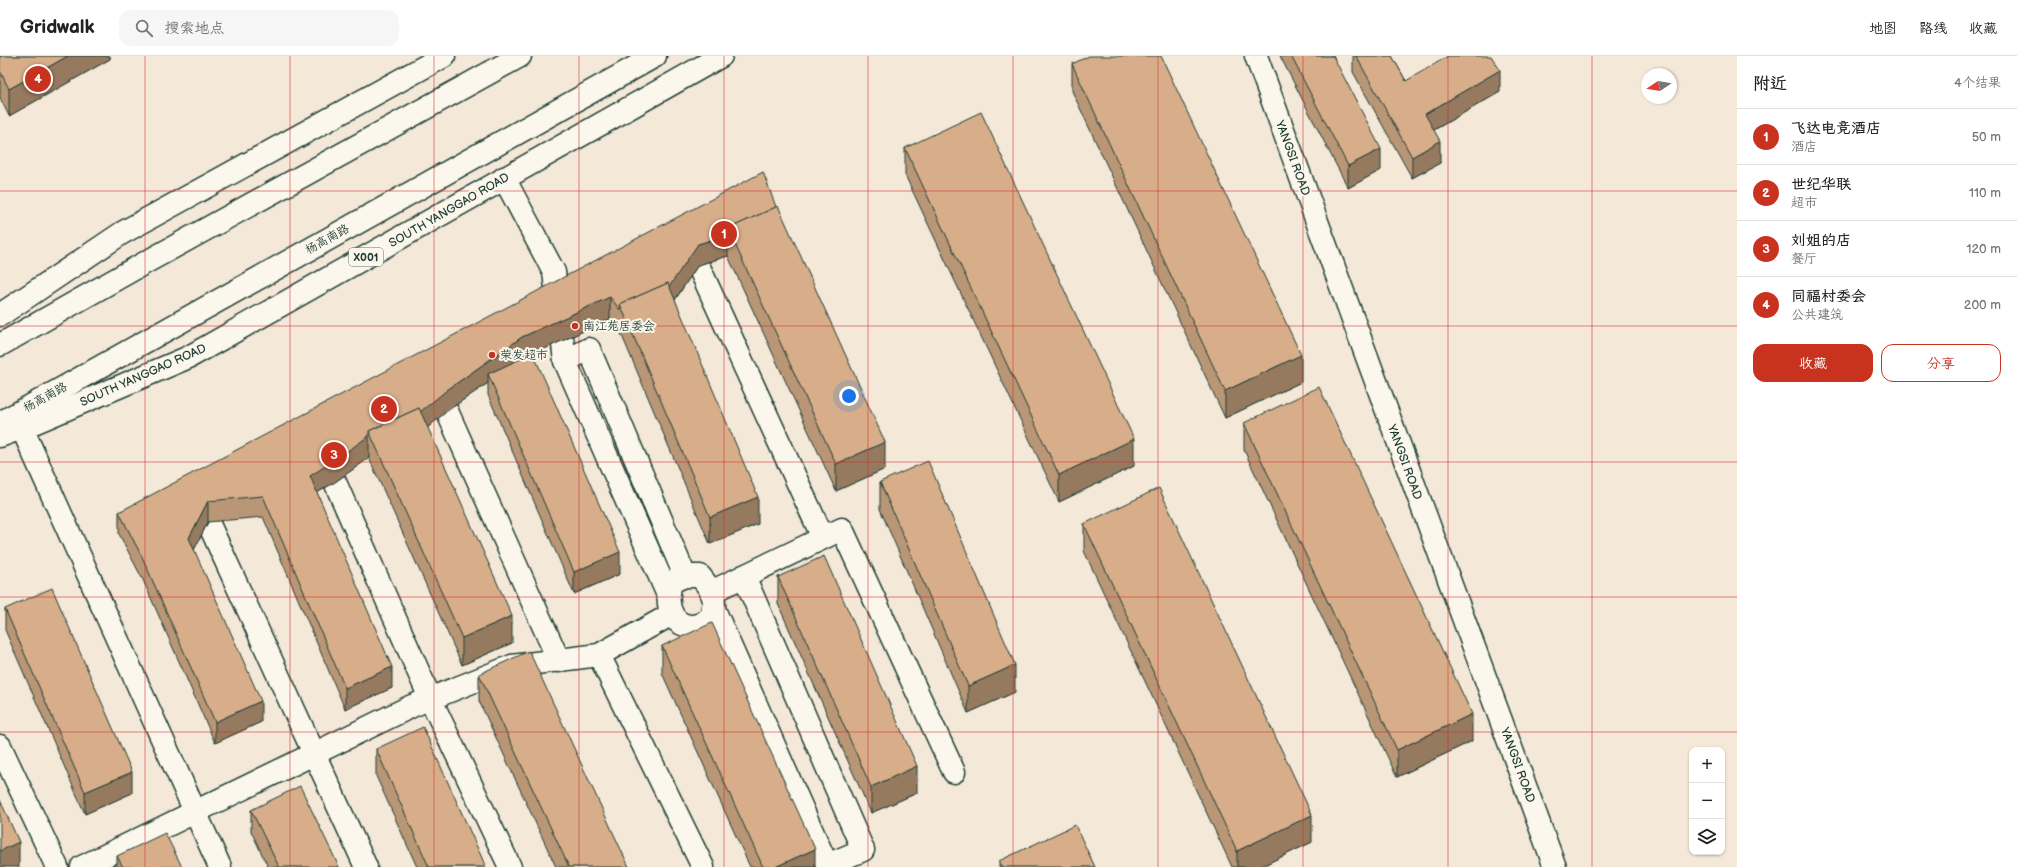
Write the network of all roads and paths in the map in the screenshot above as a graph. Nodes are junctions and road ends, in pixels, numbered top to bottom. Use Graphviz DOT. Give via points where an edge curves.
graph roads {
  1 [pos="444,56"];
  2 [pos="520,56"];
  3 [pos="655,56"];
  4 [pos="721,56"];
  5 [pos="1256,56"];
  6 [pos="504,178"];
  7 [pos="698,265"];
  8 [pos="0,315"];
  9 [pos="0,345"];
  10 [pos="565,361"];
  11 [pos="447,411"];
  12 [pos="0,423"];
  13 [pos="22,428"];
  14 [pos="0,436"];
  15 [pos="335,482"];
  16 [pos="208,522"];
  17 [pos="823,538"];
  18 [pos="685,576"];
  19 [pos="744,576"];
  20 [pos="712,600"];
  21 [pos="670,604"];
  22 [pos="599,655"];
  23 [pos="558,661"];
  24 [pos="430,698"];
  25 [pos="0,746"];
  26 [pos="313,754"];
  27 [pos="954,772"];
  28 [pos="194,812"];
  29 [pos="57,867"];
  30 [pos="82,867"];
  31 [pos="220,867"];
  32 [pos="366,867"];
  33 [pos="510,867"];
  34 [pos="703,867"];
  35 [pos="1555,867"];
  1 -- 8 [label="main road" via="122,233"];
  2 -- 9 [label="main road"];
  3 -- 12 [label="main road, 杨高南路"];
  4 -- 6 [label="main road, SOUTH YANGGAO ROAD / X001"];
  5 -- 35 [label="main road, YANGSI ROAD"];
  6 -- 10 [label="main road" via="554,272"];
  6 -- 13 [label="main road, SOUTH YANGGAO ROAD / X001" via="189,357"];
  7 -- 17 [label="main road"];
  10 -- 18 [label="main road" via="589,349"];
  10 -- 21 [label="main road"];
  11 -- 23 [label="main road"];
  13 -- 14 [label="main road, SOUTH YANGGAO ROAD / X001"];
  13 -- 28 [label="main road"];
  15 -- 24 [label="main road"];
  16 -- 26 [label="main road"];
  17 -- 19 [label="main road"];
  17 -- 27 [label="main road" via="842,529"];
  18 -- 20 [label="main road" via="700,576"];
  18 -- 21 [label="main road" via="671,582"];
  19 -- 20 [label="main road"];
  19 -- 20 [label="main road" via="863,850 827,865"];
  20 -- 21 [label="main road" via="708,620 698,626 688,627 677,621"];
  21 -- 22 [label="main road"];
  22 -- 23 [label="main road"];
  22 -- 34 [label="main road"];
  23 -- 24 [label="main road" via="512,666"];
  24 -- 26 [label="main road"];
  24 -- 33 [label="main road"];
  25 -- 29 [label="main road"];
  26 -- 28 [label="main road"];
  26 -- 32 [label="main road"];
  28 -- 30 [label="main road"];
  28 -- 31 [label="main road"];
}
